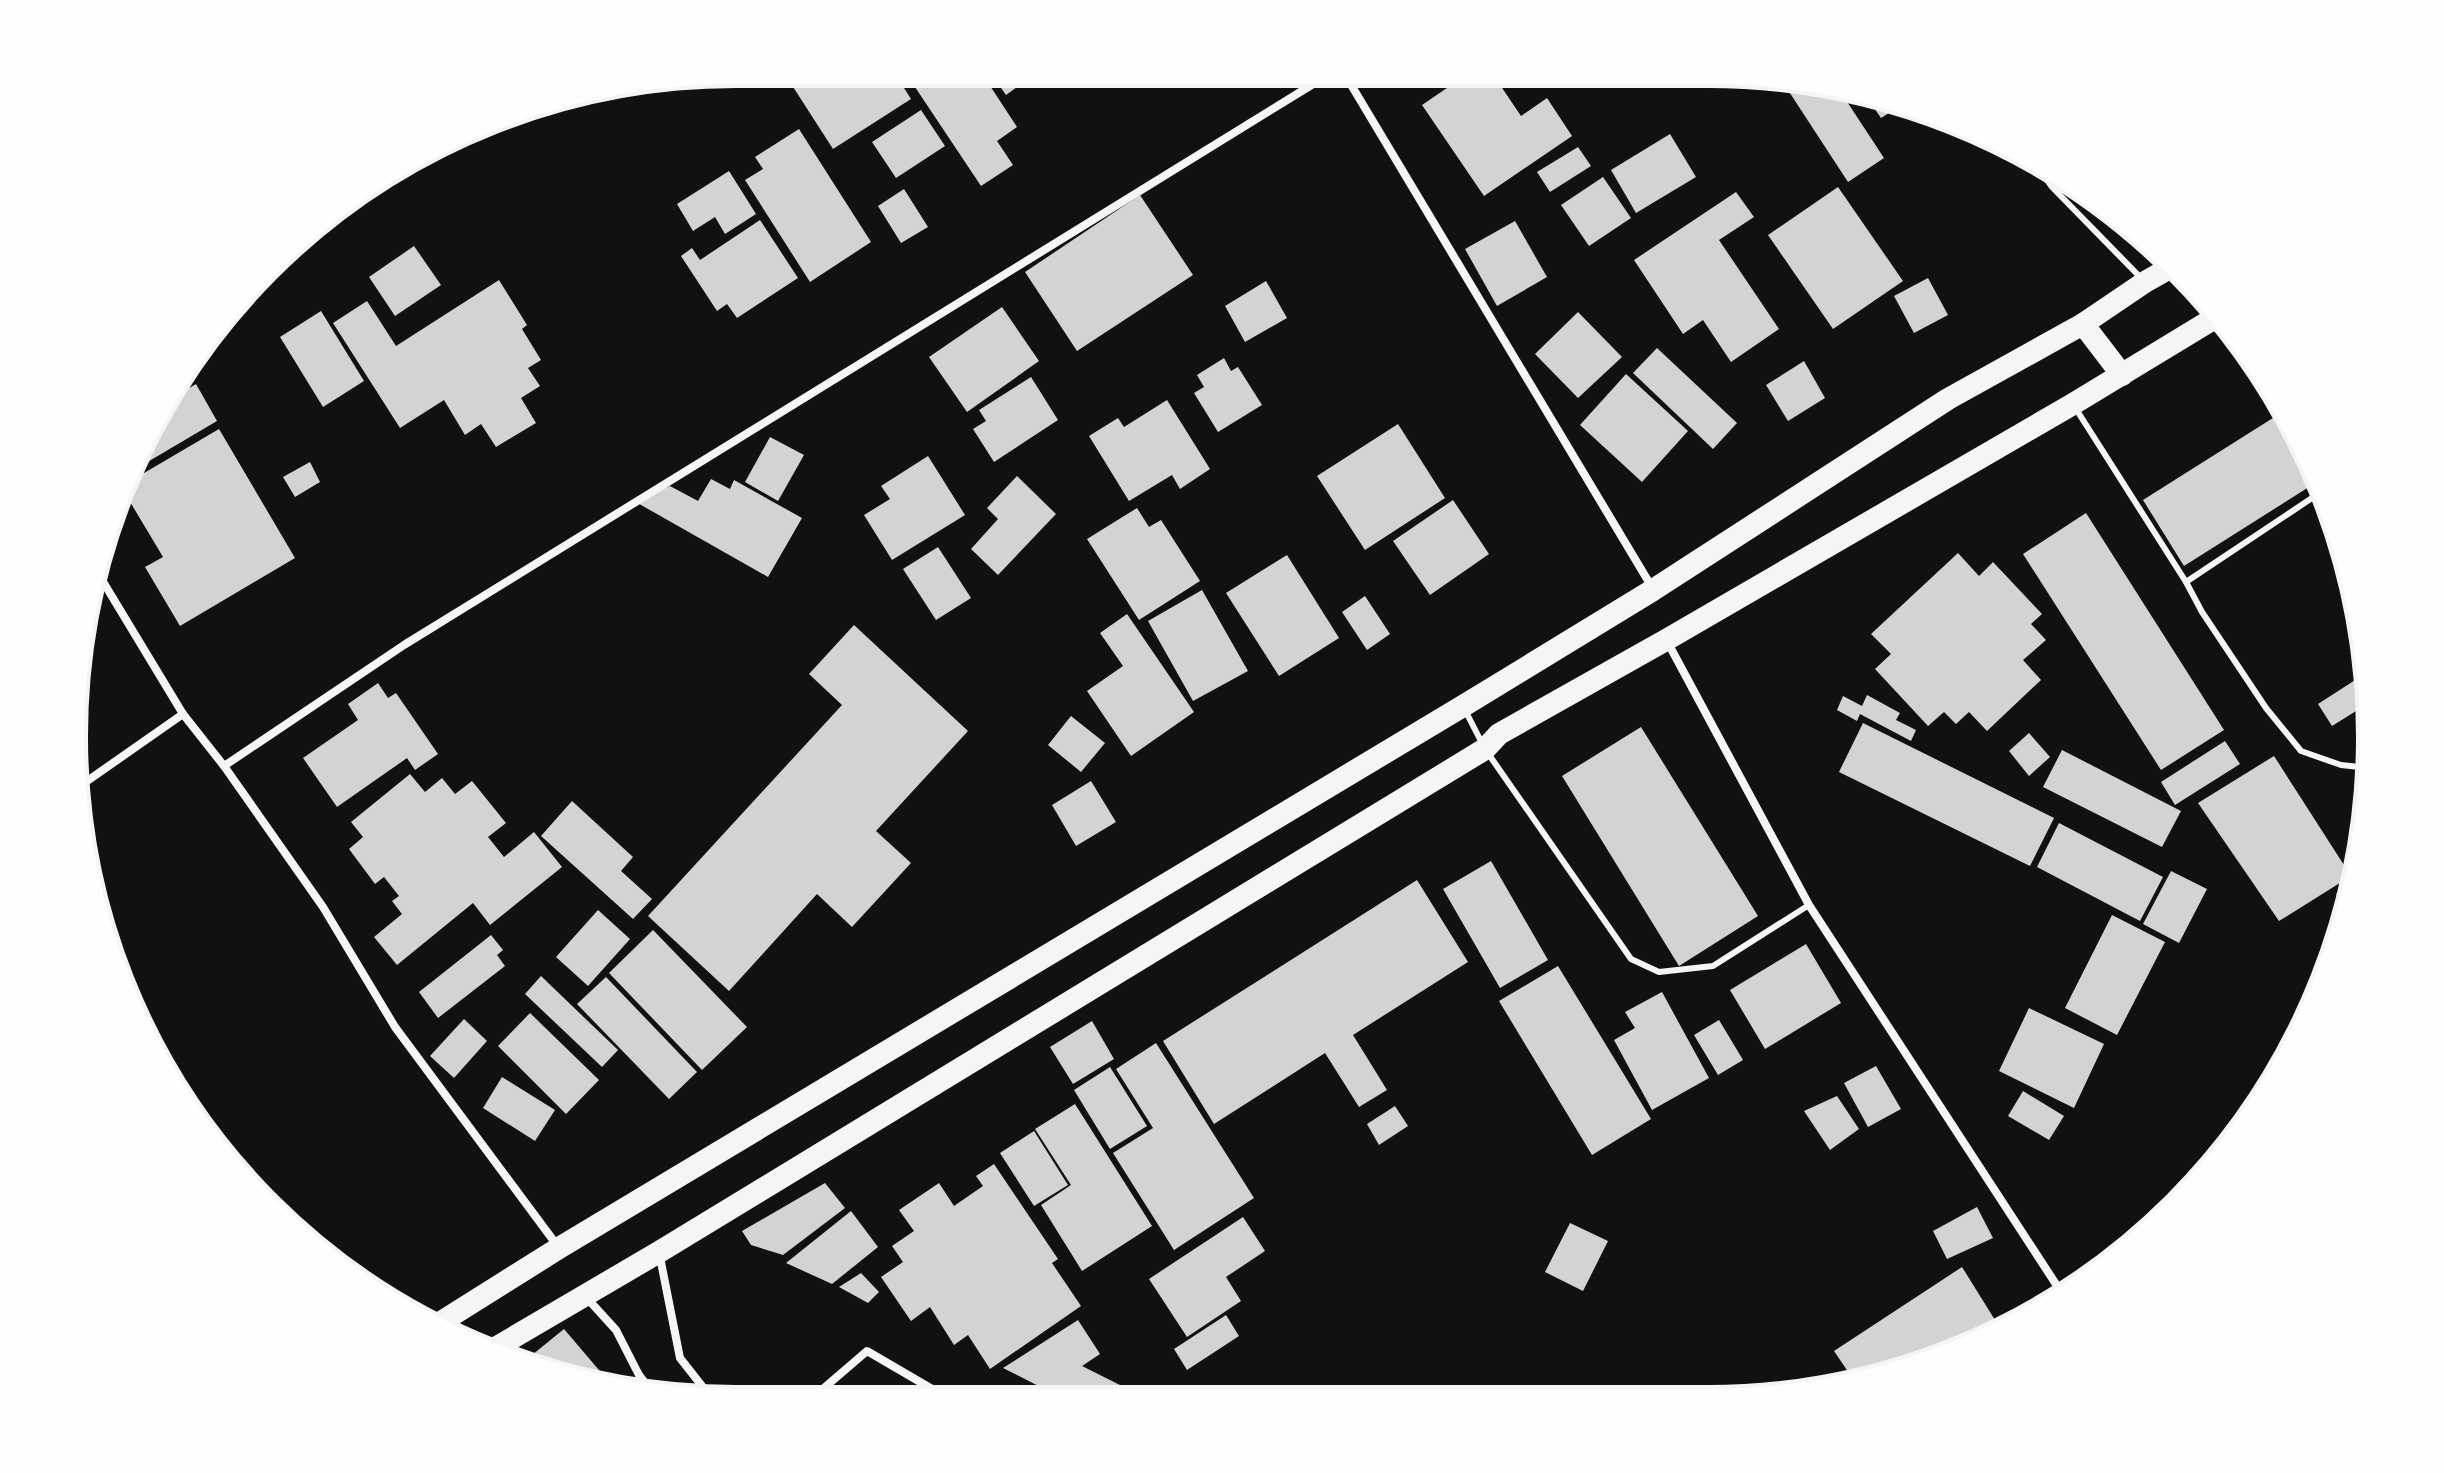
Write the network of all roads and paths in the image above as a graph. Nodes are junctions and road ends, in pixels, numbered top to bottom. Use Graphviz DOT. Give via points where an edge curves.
graph roads {
  1 [pos="1310,86"];
  2 [pos="1352,86"];
  3 [pos="2050,184"];
  4 [pos="2162,272"];
  5 [pos="2145,282"];
  6 [pos="2208,322"];
  7 [pos="2083,324"];
  8 [pos="2122,375"];
  9 [pos="2073,404"];
  10 [pos="2312,498"];
  11 [pos="2186,582"];
  12 [pos="104,584"];
  13 [pos="1653,590"];
  14 [pos="1666,640"];
  15 [pos="1463,706"];
  16 [pos="183,714"];
  17 [pos="1485,749"];
  18 [pos="224,766"];
  19 [pos="2357,767"];
  20 [pos="87,781"];
  21 [pos="1809,905"];
  22 [pos="559,1248"];
  23 [pos="659,1252"];
  24 [pos="2056,1285"];
  25 [pos="585,1295"];
  26 [pos="446,1319"];
  27 [pos="504,1343"];
  28 [pos="642,1380"];
  29 [pos="702,1386"];
  30 [pos="825,1387"];
  31 [pos="929,1387"];
  1 -- 18 [label="street" via="404,645"];
  2 -- 13 [label="street"];
  3 -- 5 [label="lane"];
  4 -- 5 [label="highway"];
  5 -- 7 [label="highway"];
  6 -- 8 [label="highway"];
  7 -- 8 [label="highway"];
  7 -- 13 [label="highway" via="1948,399"];
  8 -- 9 [label="highway"];
  9 -- 11 [label="lane"];
  9 -- 14 [label="highway"];
  10 -- 11 [label="lane"];
  11 -- 19 [label="lane" via="2266,708 2301,751"];
  12 -- 16 [label="street"];
  13 -- 15 [label="highway"];
  14 -- 17 [label="highway" via="1499,734"];
  14 -- 21 [label="street"];
  15 -- 17 [label="lane"];
  15 -- 22 [label="highway"];
  16 -- 18 [label="street"];
  16 -- 20 [label="street"];
  17 -- 21 [label="lane" via="1631,959 1659,972 1713,966"];
  17 -- 23 [label="highway"];
  18 -- 22 [label="street" via="323,907 395,1027"];
  21 -- 24 [label="street"];
  22 -- 26 [label="highway"];
  23 -- 25 [label="highway"];
  23 -- 29 [label="street" via="680,1358"];
  25 -- 27 [label="highway"];
  25 -- 28 [label="street" via="616,1330"];
  30 -- 31 [label="street" via="867,1351"];
}
